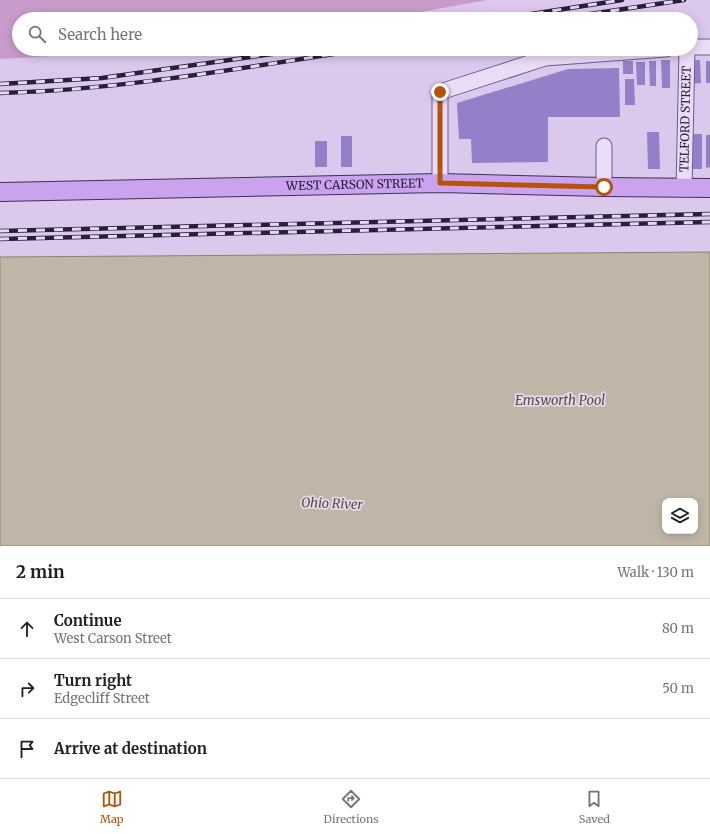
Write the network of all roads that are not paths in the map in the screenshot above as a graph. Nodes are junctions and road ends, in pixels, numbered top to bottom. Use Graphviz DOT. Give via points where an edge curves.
graph roads {
  1 [pos="710,47"];
  2 [pos="698,48"];
  3 [pos="572,56"];
  4 [pos="686,56"];
  5 [pos="604,146"];
  6 [pos="440,183"];
  7 [pos="604,187"];
  8 [pos="710,188"];
  9 [pos="684,189"];
  10 [pos="0,192"];
  1 -- 2 [label="street"];
  3 -- 6 [label="street" via="545,58 440,92"];
  4 -- 9 [label="street, TELFORD STREET"];
  5 -- 7 [label="street"];
  6 -- 7 [label="main road, WEST CARSON STREET"];
  6 -- 10 [label="main road, WEST CARSON STREET"];
  7 -- 9 [label="main road, WEST CARSON STREET"];
  8 -- 9 [label="main road, WEST CARSON STREET"];
}
